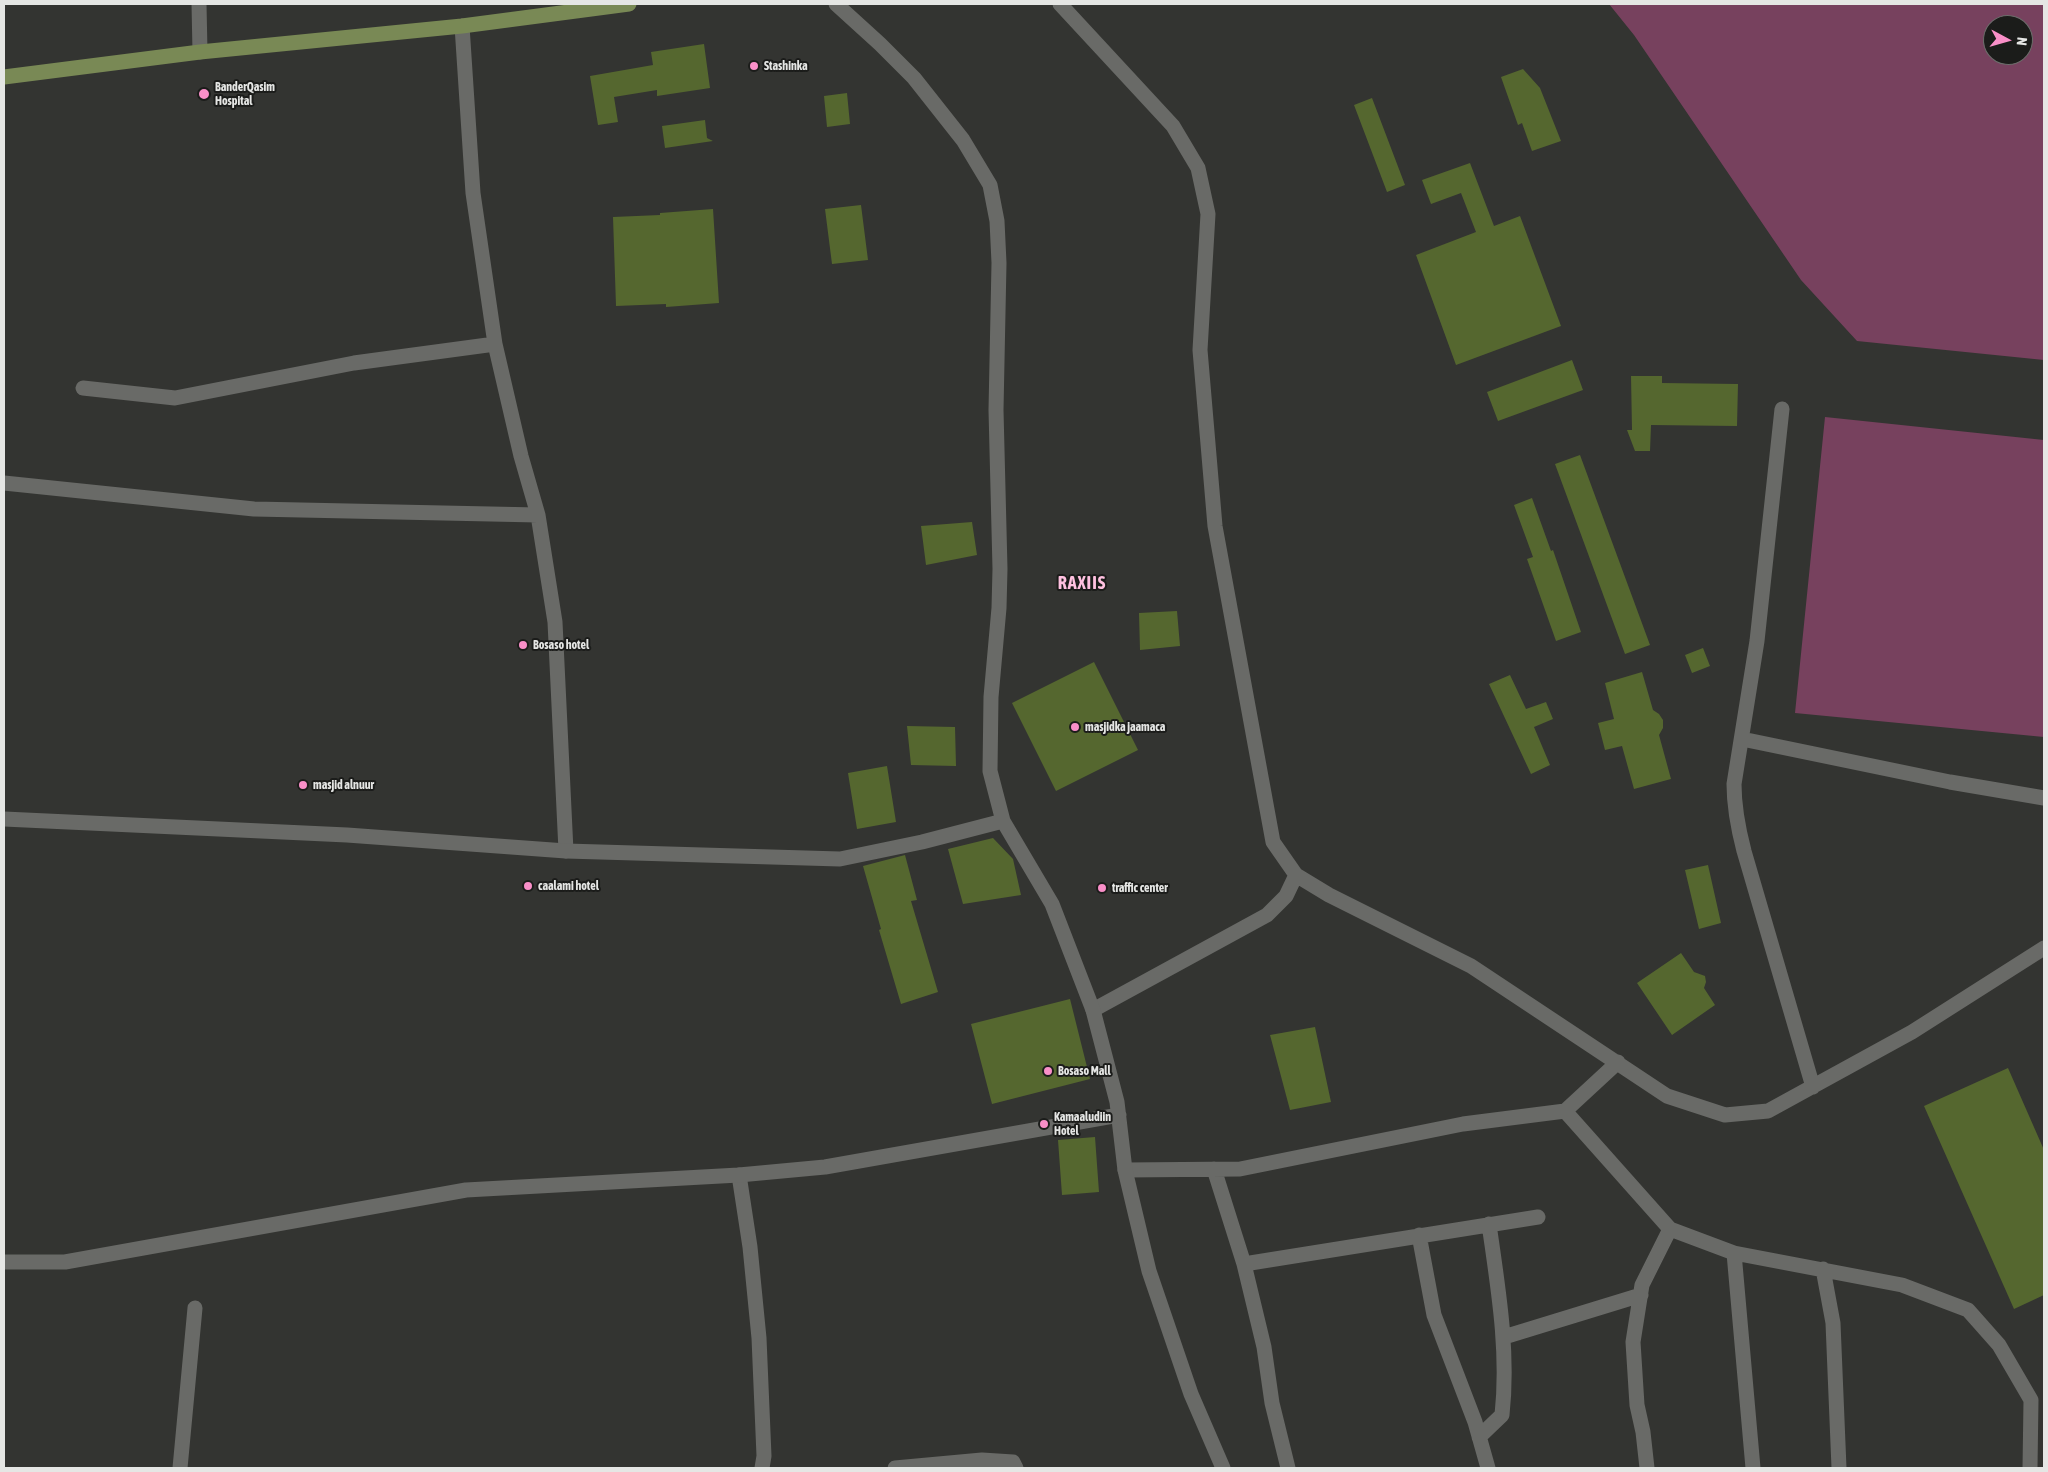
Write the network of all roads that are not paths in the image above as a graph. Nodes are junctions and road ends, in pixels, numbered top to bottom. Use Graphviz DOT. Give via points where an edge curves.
graph roads {
  1 [pos="199,4"];
  2 [pos="629,4"];
  3 [pos="836,4"];
  4 [pos="1060,4"];
  5 [pos="462,26"];
  6 [pos="200,52"];
  7 [pos="4,77"];
  8 [pos="495,344"];
  9 [pos="83,388"];
  10 [pos="1782,409"];
  11 [pos="4,483"];
  12 [pos="538,515"];
  13 [pos="1742,739"];
  14 [pos="2044,798"];
  15 [pos="4,819"];
  16 [pos="1003,821"];
  17 [pos="566,851"];
  18 [pos="1296,875"];
  19 [pos="2044,948"];
  20 [pos="1093,1010"];
  21 [pos="1618,1062"];
  22 [pos="1813,1087"];
  23 [pos="1565,1111"];
  24 [pos="1119,1115"];
  25 [pos="1214,1169"];
  26 [pos="1125,1170"];
  27 [pos="739,1175"];
  28 [pos="1538,1217"];
  29 [pos="1489,1224"];
  30 [pos="1670,1229"];
  31 [pos="1419,1235"];
  32 [pos="1734,1253"];
  33 [pos="4,1262"];
  34 [pos="1244,1264"];
  35 [pos="1823,1268"];
  36 [pos="1641,1295"];
  37 [pos="195,1308"];
  38 [pos="1504,1337"];
  39 [pos="1479,1436"];
  40 [pos="180,1468"];
  41 [pos="762,1468"];
  42 [pos="894,1468"];
  43 [pos="1016,1468"];
  44 [pos="1223,1468"];
  45 [pos="1288,1468"];
  46 [pos="1488,1468"];
  47 [pos="1647,1468"];
  48 [pos="1753,1468"];
  49 [pos="1839,1468"];
  50 [pos="2030,1468"];
  1 -- 6 [label="street"];
  2 -- 5 [label="main road"];
  3 -- 16 [label="street" via="914,78 963,140 990,185 998,221 996,410 1000,578 990,771"];
  4 -- 18 [label="street" via="1173,126 1198,168 1208,214 1200,350 1215,526 1273,842"];
  5 -- 6 [label="main road"];
  5 -- 8 [label="street" via="473,193"];
  6 -- 7 [label="main road"];
  8 -- 9 [label="street" via="354,363 175,398"];
  8 -- 12 [label="street" via="520,456"];
  10 -- 13 [label="street" via="1757,641"];
  11 -- 12 [label="street" via="254,510"];
  12 -- 17 [label="street" via="555,622"];
  13 -- 14 [label="street"];
  13 -- 22 [label="street" via="1734,784 1736,822"];
  15 -- 17 [label="street" via="348,834"];
  16 -- 17 [label="street" via="840,860"];
  16 -- 20 [label="street" via="1052,904"];
  18 -- 20 [label="street" via="1286,896 1267,915"];
  18 -- 21 [label="street" via="1472,966"];
  19 -- 22 [label="street" via="1912,1032"];
  20 -- 24 [label="street"];
  21 -- 22 [label="street" via="1667,1096 1725,1115 1768,1111"];
  21 -- 23 [label="street"];
  23 -- 25 [label="street" via="1463,1124 1240,1169"];
  23 -- 30 [label="street"];
  24 -- 26 [label="street"];
  24 -- 27 [label="street" via="825,1167"];
  25 -- 26 [label="street"];
  25 -- 34 [label="street"];
  26 -- 44 [label="street" via="1149,1271 1191,1394"];
  27 -- 33 [label="street" via="466,1190 65,1262"];
  27 -- 41 [label="street" via="759,1338"];
  28 -- 29 [label="street"];
  29 -- 31 [label="street"];
  29 -- 38 [label="street"];
  30 -- 32 [label="street"];
  30 -- 36 [label="street" via="1642,1285"];
  31 -- 34 [label="street"];
  31 -- 39 [label="street" via="1434,1315"];
  32 -- 35 [label="street"];
  32 -- 48 [label="street"];
  34 -- 45 [label="street"];
  35 -- 49 [label="street" via="1833,1323"];
  35 -- 50 [label="street" via="1902,1285 1968,1310 1999,1345 2031,1400"];
  36 -- 38 [label="street"];
  36 -- 47 [label="street" via="1633,1342 1637,1405"];
  37 -- 40 [label="street"];
  38 -- 39 [label="street" via="1502,1415"];
  39 -- 46 [label="street"];
  42 -- 43 [label="street" via="982,1460 1013,1462"];
}
